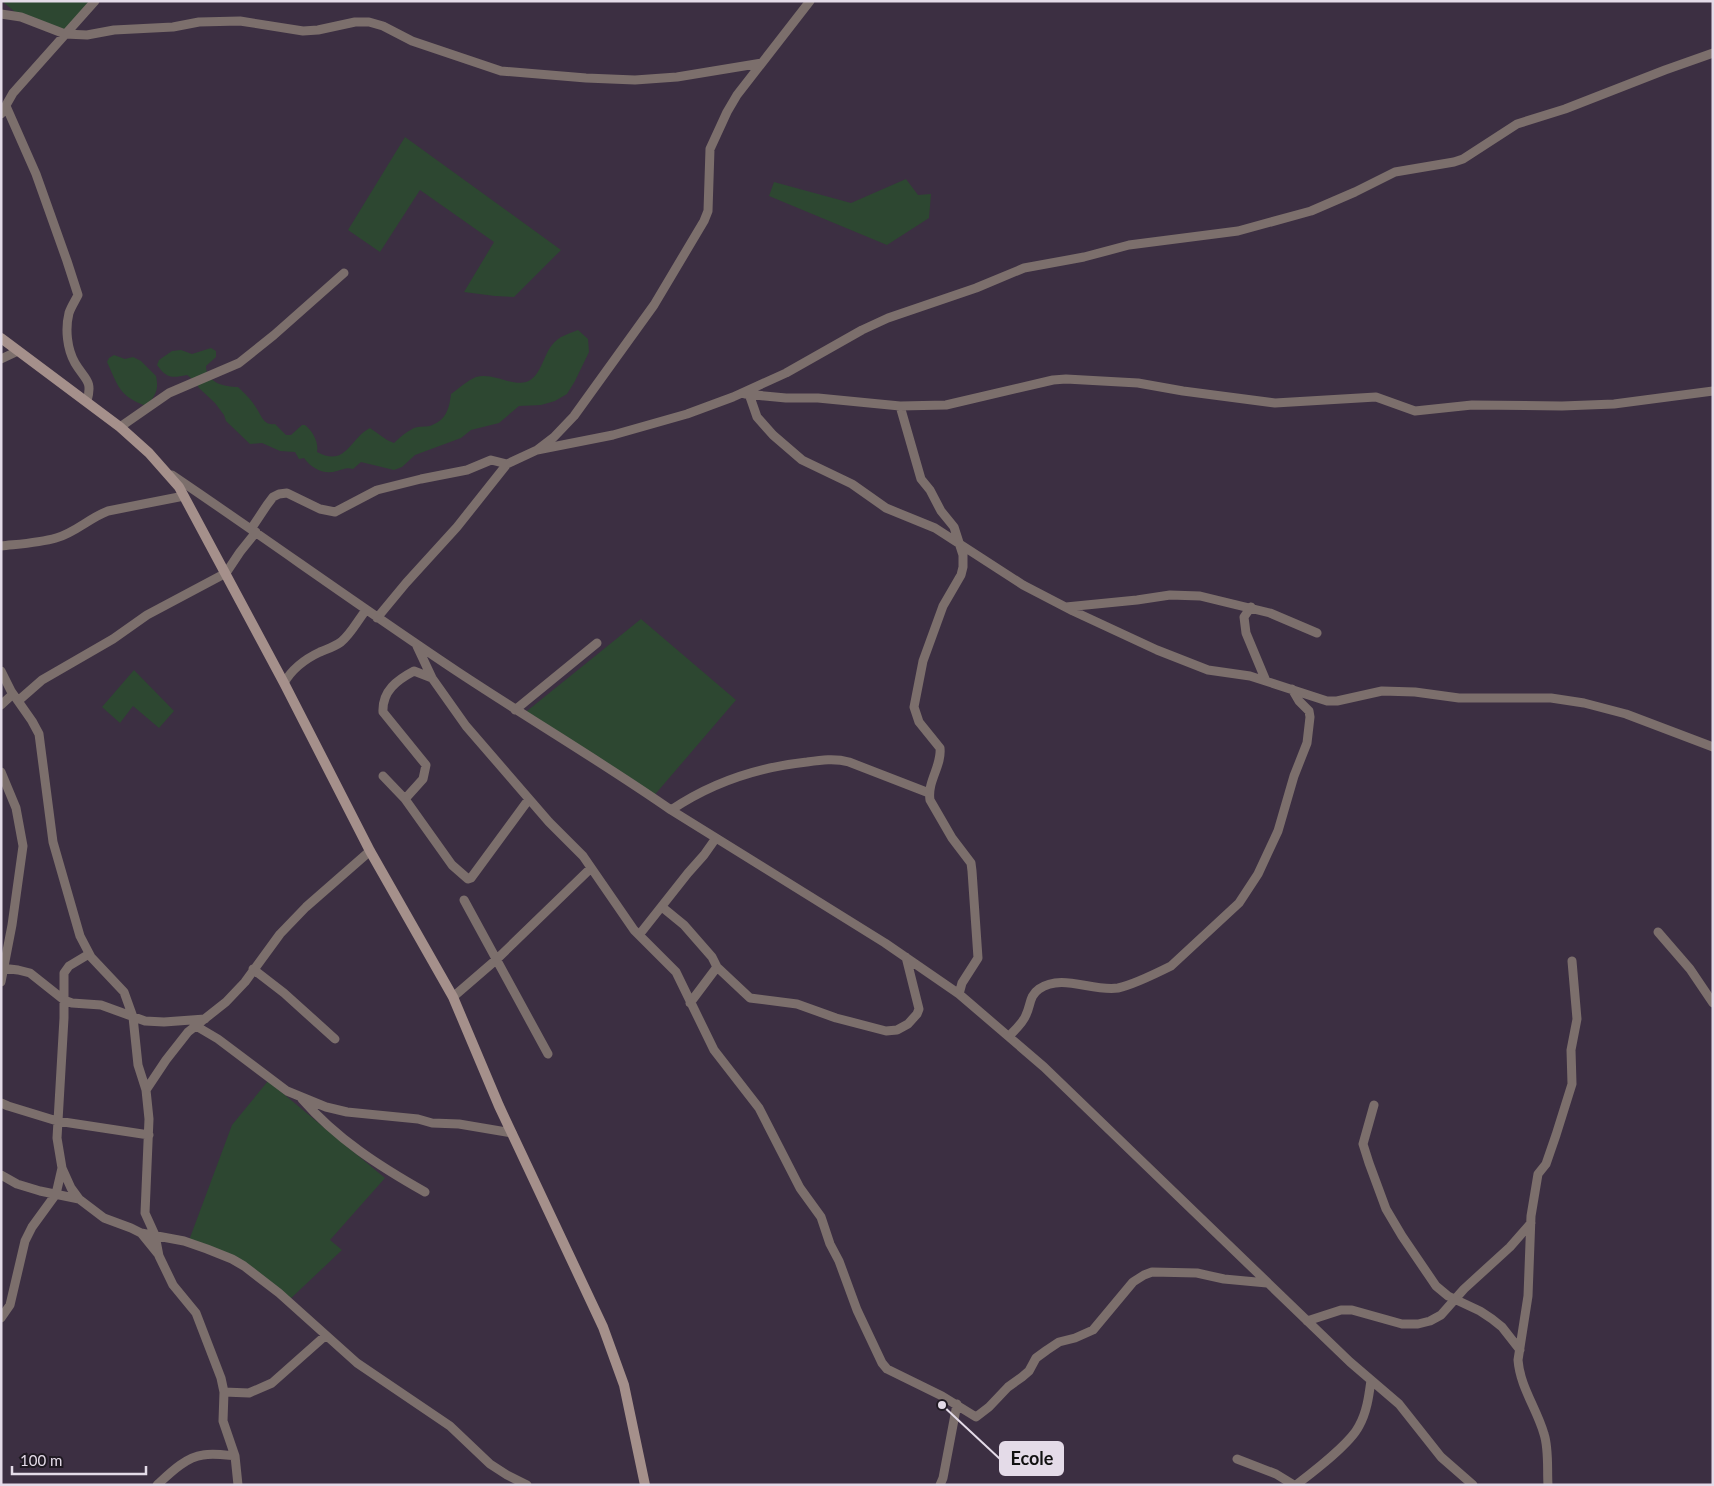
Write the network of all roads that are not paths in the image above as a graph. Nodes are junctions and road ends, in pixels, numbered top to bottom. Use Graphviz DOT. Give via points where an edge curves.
graph roads {
  1 [pos="94,1"];
  2 [pos="810,1"];
  3 [pos="1,14"];
  4 [pos="65,34"];
  5 [pos="1713,53"];
  6 [pos="762,63"];
  7 [pos="3,110"];
  8 [pos="344,273"];
  9 [pos="1,338"];
  10 [pos="18,351"];
  11 [pos="1,359"];
  12 [pos="1713,391"];
  13 [pos="746,394"];
  14 [pos="87,401"];
  15 [pos="900,406"];
  16 [pos="120,427"];
  17 [pos="537,450"];
  18 [pos="507,464"];
  19 [pos="168,472"];
  20 [pos="184,496"];
  21 [pos="254,530"];
  22 [pos="959,542"];
  23 [pos="1,546"];
  24 [pos="226,573"];
  25 [pos="1065,607"];
  26 [pos="1250,607"];
  27 [pos="366,610"];
  28 [pos="377,618"];
  29 [pos="1317,633"];
  30 [pos="597,643"];
  31 [pos="416,644"];
  32 [pos="1,671"];
  33 [pos="432,678"];
  34 [pos="1266,681"];
  35 [pos="284,683"];
  36 [pos="1292,688"];
  37 [pos="16,698"];
  38 [pos="1,705"];
  39 [pos="515,710"];
  40 [pos="1713,747"];
  41 [pos="1,772"];
  42 [pos="383,776"];
  43 [pos="929,793"];
  44 [pos="529,798"];
  45 [pos="405,799"];
  46 [pos="671,810"];
  47 [pos="716,838"];
  48 [pos="370,852"];
  49 [pos="591,868"];
  50 [pos="464,900"];
  51 [pos="662,906"];
  52 [pos="1658,932"];
  53 [pos="639,935"];
  54 [pos="89,954"];
  55 [pos="906,957"];
  56 [pos="497,959"];
  57 [pos="1572,961"];
  58 [pos="718,967"];
  59 [pos="3,968"];
  60 [pos="253,969"];
  61 [pos="1,982"];
  62 [pos="959,994"];
  63 [pos="453,997"];
  64 [pos="64,1000"];
  65 [pos="690,1002"];
  66 [pos="1713,1003"];
  67 [pos="132,1017"];
  68 [pos="206,1018"];
  69 [pos="196,1026"];
  70 [pos="1009,1036"];
  71 [pos="335,1039"];
  72 [pos="548,1054"];
  73 [pos="146,1090"];
  74 [pos="301,1098"];
  75 [pos="1,1103"];
  76 [pos="1374,1105"];
  77 [pos="57,1121"];
  78 [pos="512,1133"];
  79 [pos="150,1136"];
  80 [pos="62,1168"];
  81 [pos="1,1175"];
  82 [pos="425,1192"];
  83 [pos="56,1194"];
  84 [pos="78,1198"];
  85 [pos="1531,1223"];
  86 [pos="141,1234"];
  87 [pos="154,1235"];
  88 [pos="159,1256"];
  89 [pos="1268,1283"];
  90 [pos="1455,1300"];
  91 [pos="1,1318"];
  92 [pos="1307,1321"];
  93 [pos="325,1336"];
  94 [pos="1520,1350"];
  95 [pos="1371,1380"];
  96 [pos="224,1392"];
  97 [pos="957,1404"];
  98 [pos="235,1456"];
  99 [pos="1237,1459"];
  100 [pos="157,1485"];
  101 [pos="238,1485"];
  102 [pos="527,1485"];
  103 [pos="645,1485"];
  104 [pos="940,1485"];
  105 [pos="1295,1485"];
  106 [pos="1473,1485"];
  107 [pos="1548,1485"];
  1 -- 4 [label="street"];
  2 -- 6 [label="street"];
  3 -- 4 [label="street" via="21,17"];
  4 -- 6 [label="street" via="88,35 240,20 303,31 369,22 412,41 501,71 635,80 677,77"];
  4 -- 7 [label="street" via="13,93"];
  5 -- 13 [label="street" via="1518,124 1463,159 1396,172 1311,211 1238,231 1129,245 1024,268 888,318"];
  6 -- 17 [label="street" via="727,112 710,149 708,210 704,221 654,305 574,416"];
  7 -- 14 [label="street" via="36,174 78,295 69,313 67,337 74,361 91,389"];
  8 -- 16 [label="street" via="239,363 169,393"];
  9 -- 10 [label="street"];
  10 -- 11 [label="street"];
  10 -- 14 [label="street"];
  12 -- 15 [label="street" via="1614,404 1472,405 1416,411 1376,397 1275,403 1138,383 1066,379 946,405"];
  13 -- 15 [label="street"];
  13 -- 17 [label="street" via="613,435"];
  13 -- 22 [label="street" via="758,417 794,455 852,484 886,508 935,528"];
  14 -- 16 [label="street"];
  15 -- 22 [label="street" via="921,479 954,527"];
  16 -- 19 [label="street"];
  17 -- 18 [label="street"];
  18 -- 21 [label="street" via="491,460 467,470 377,490 335,512 320,509 287,493 279,494 267,504"];
  18 -- 28 [label="street"];
  19 -- 20 [label="street"];
  19 -- 21 [label="street"];
  20 -- 23 [label="street" via="108,511 56,538"];
  20 -- 24 [label="street"];
  21 -- 24 [label="street"];
  21 -- 27 [label="street"];
  22 -- 25 [label="street" via="1023,585"];
  22 -- 43 [label="street" via="964,567 943,606 923,661 914,707 919,722 940,748"];
  24 -- 35 [label="street"];
  24 -- 37 [label="street" via="147,615"];
  25 -- 26 [label="street" via="1170,595 1200,596"];
  25 -- 34 [label="street" via="1208,670"];
  26 -- 29 [label="street"];
  26 -- 34 [label="street" via="1244,617 1246,633"];
  27 -- 28 [label="street"];
  27 -- 35 [label="street" via="345,638 305,660"];
  28 -- 31 [label="street"];
  30 -- 39 [label="street"];
  31 -- 33 [label="street"];
  31 -- 39 [label="street"];
  32 -- 37 [label="street"];
  33 -- 44 [label="street" via="466,726"];
  33 -- 45 [label="street" via="414,671 400,678 389,690 383,704 384,712 426,765 423,779"];
  34 -- 36 [label="street"];
  35 -- 48 [label="street"];
  36 -- 40 [label="street" via="1327,701 1382,691 1459,698 1551,698 1626,714"];
  36 -- 70 [label="street" via="1309,711 1307,743 1278,830 1258,874 1239,903 1171,966 1160,972 1119,988 1049,983 1032,995 1025,1018"];
  37 -- 38 [label="street"];
  37 -- 54 [label="street" via="39,734 53,842 80,936"];
  39 -- 46 [label="street"];
  41 -- 59 [label="street" via="16,808 22,846"];
  42 -- 45 [label="street"];
  43 -- 46 [label="street" via="841,759 826,759 757,770"];
  43 -- 62 [label="street" via="935,810 972,871 978,958"];
  44 -- 45 [label="street" via="472,878 468,879 452,864"];
  44 -- 49 [label="street"];
  46 -- 47 [label="street"];
  47 -- 51 [label="street"];
  47 -- 55 [label="street"];
  48 -- 60 [label="street" via="306,907"];
  48 -- 63 [label="street"];
  49 -- 53 [label="street"];
  49 -- 56 [label="street"];
  50 -- 56 [label="street"];
  51 -- 53 [label="street"];
  51 -- 58 [label="street" via="684,926"];
  52 -- 66 [label="street" via="1690,969"];
  53 -- 65 [label="street" via="672,967"];
  54 -- 64 [label="street" via="69,966 64,973"];
  54 -- 67 [label="street" via="124,992"];
  55 -- 58 [label="street" via="919,1009 908,1024 892,1031 845,1021 797,1004 750,998"];
  55 -- 62 [label="street"];
  56 -- 63 [label="street"];
  56 -- 72 [label="street"];
  57 -- 85 [label="street" via="1577,1019 1571,1050 1572,1084 1546,1164 1538,1174"];
  58 -- 65 [label="street"];
  59 -- 61 [label="street"];
  59 -- 64 [label="street" via="30,973"];
  60 -- 68 [label="street" via="226,1002"];
  60 -- 71 [label="street"];
  62 -- 70 [label="street"];
  63 -- 78 [label="street"];
  64 -- 67 [label="street" via="101,1005"];
  64 -- 77 [label="street"];
  65 -- 97 [label="street" via="714,1050 759,1108 800,1188 821,1217 857,1310 882,1363 887,1369"];
  67 -- 68 [label="street" via="164,1022"];
  67 -- 73 [label="street" via="138,1065"];
  68 -- 69 [label="street"];
  69 -- 73 [label="street" via="166,1060"];
  69 -- 74 [label="street"];
  70 -- 89 [label="street"];
  73 -- 79 [label="street"];
  74 -- 78 [label="street" via="347,1112"];
  74 -- 82 [label="street" via="344,1141"];
  75 -- 77 [label="street"];
  76 -- 90 [label="street" via="1363,1144 1386,1209 1436,1286"];
  77 -- 79 [label="street"];
  77 -- 80 [label="street"];
  78 -- 103 [label="street" via="603,1327 628,1402"];
  79 -- 87 [label="street" via="144,1208"];
  80 -- 83 [label="street"];
  80 -- 84 [label="street"];
  81 -- 83 [label="street" via="40,1192"];
  83 -- 84 [label="street"];
  83 -- 91 [label="street" via="28,1234 10,1305"];
  84 -- 86 [label="street" via="104,1218"];
  85 -- 90 [label="street"];
  85 -- 94 [label="street" via="1528,1296"];
  86 -- 87 [label="street"];
  86 -- 88 [label="street"];
  87 -- 88 [label="street"];
  87 -- 93 [label="street" via="232,1259 279,1293"];
  88 -- 96 [label="street" via="174,1285 199,1319"];
  89 -- 92 [label="street"];
  89 -- 97 [label="street" via="1197,1273 1152,1272 1144,1275 1133,1282 1093,1330 1059,1342 1036,1358 1029,1371 979,1416"];
  90 -- 92 [label="street" via="1441,1314 1418,1324 1402,1324 1352,1310 1341,1310"];
  90 -- 94 [label="street" via="1492,1318"];
  92 -- 95 [label="street"];
  93 -- 96 [label="street" via="272,1383 249,1392"];
  93 -- 102 [label="street" via="362,1367 450,1426 490,1464"];
  94 -- 107 [label="street" via="1519,1370 1545,1434"];
  95 -- 105 [label="street" via="1368,1400 1354,1434 1321,1466"];
  95 -- 106 [label="street" via="1399,1404 1441,1457"];
  96 -- 98 [label="street" via="224,1426"];
  97 -- 104 [label="street"];
  98 -- 100 [label="street" via="197,1456 176,1468"];
  98 -- 101 [label="street"];
  99 -- 105 [label="street"];
}
